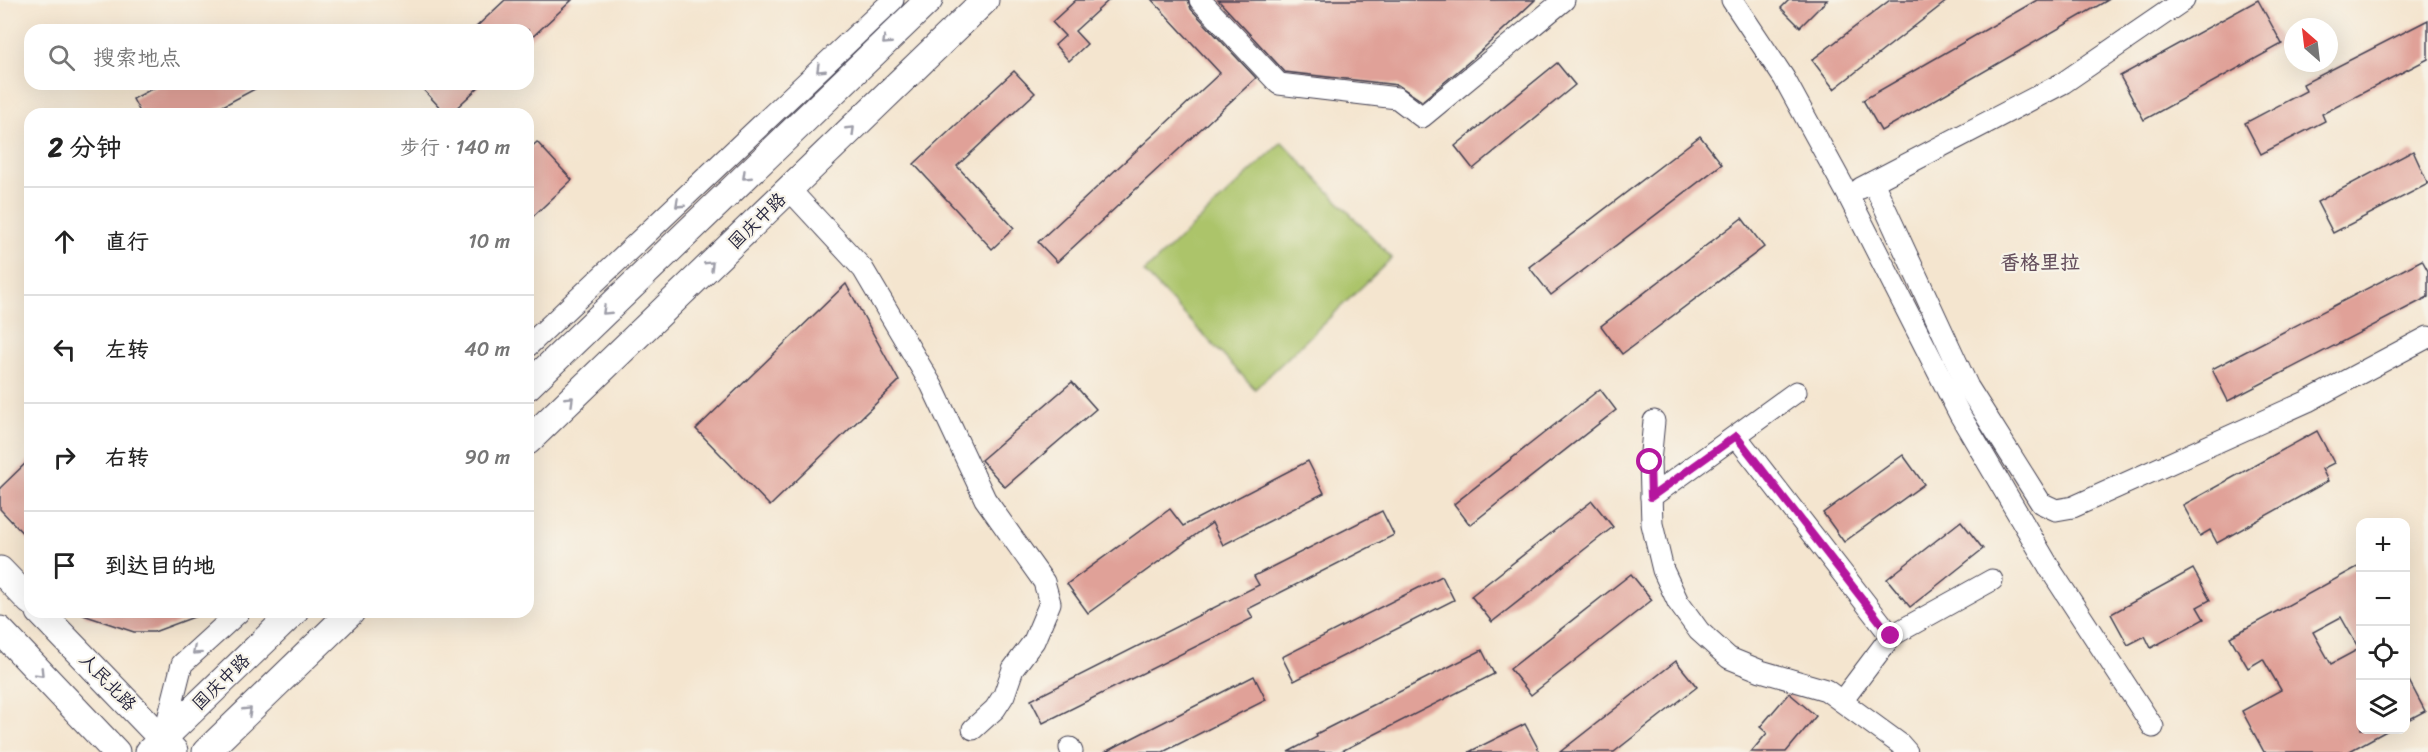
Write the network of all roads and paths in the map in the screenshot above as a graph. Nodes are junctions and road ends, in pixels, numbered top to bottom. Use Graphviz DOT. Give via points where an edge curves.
graph roads {
  1 [pos="893,0"];
  2 [pos="929,0"];
  3 [pos="985,0"];
  4 [pos="1200,0"];
  5 [pos="1564,0"];
  6 [pos="1732,0"];
  7 [pos="2184,0"];
  8 [pos="1873,182"];
  9 [pos="789,189"];
  10 [pos="1848,195"];
  11 [pos="2428,337"];
  12 [pos="534,340"];
  13 [pos="534,380"];
  14 [pos="1796,392"];
  15 [pos="1654,421"];
  16 [pos="534,435"];
  17 [pos="1736,436"];
  18 [pos="1651,497"];
  19 [pos="0,570"];
  20 [pos="1992,580"];
  21 [pos="24,595"];
  22 [pos="45,618"];
  23 [pos="233,618"];
  24 [pos="288,618"];
  25 [pos="345,618"];
  26 [pos="0,630"];
  27 [pos="1891,636"];
  28 [pos="1842,701"];
  29 [pos="2153,727"];
  30 [pos="973,729"];
  31 [pos="162,748"];
  32 [pos="116,752"];
  33 [pos="206,752"];
  34 [pos="1907,752"];
  1 -- 12 [label="street, one-way"];
  2 -- 13 [label="main road, one-way"];
  9 -- 3 [label="main road, 国庆中路, one-way"];
  4 -- 5 [label="street" via="1279,84 1397,98 1422,117"];
  6 -- 10 [label="street" via="1784,78"];
  7 -- 8 [label="street" via="2063,83"];
  8 -- 10 [label="street"];
  8 -- 11 [label="street" via="1968,387 2041,503 2048,507 2073,507 2308,401"];
  16 -- 9 [label="main road, 国庆中路, one-way"];
  9 -- 30 [label="street" via="863,269 932,386 985,499 1044,582 1050,603 1034,641 1013,669 995,709"];
  10 -- 29 [label="street" via="1960,416 2052,572"];
  14 -- 17 [label="street"];
  15 -- 18 [label="street"];
  17 -- 18 [label="street"];
  17 -- 27 [label="street"];
  18 -- 28 [label="street" via="1652,524 1664,570 1678,602 1699,631 1729,658 1826,690"];
  19 -- 21 [label="main road"];
  20 -- 27 [label="street"];
  22 -- 31 [label="main road, 人民北路"];
  23 -- 31 [label="street, one-way" via="182,664"];
  24 -- 31 [label="main road, 国庆中路"];
  33 -- 25 [label="main road, one-way"];
  26 -- 32 [label="main road, one-way"];
  27 -- 28 [label="street"];
  28 -- 34 [label="street"];
}
